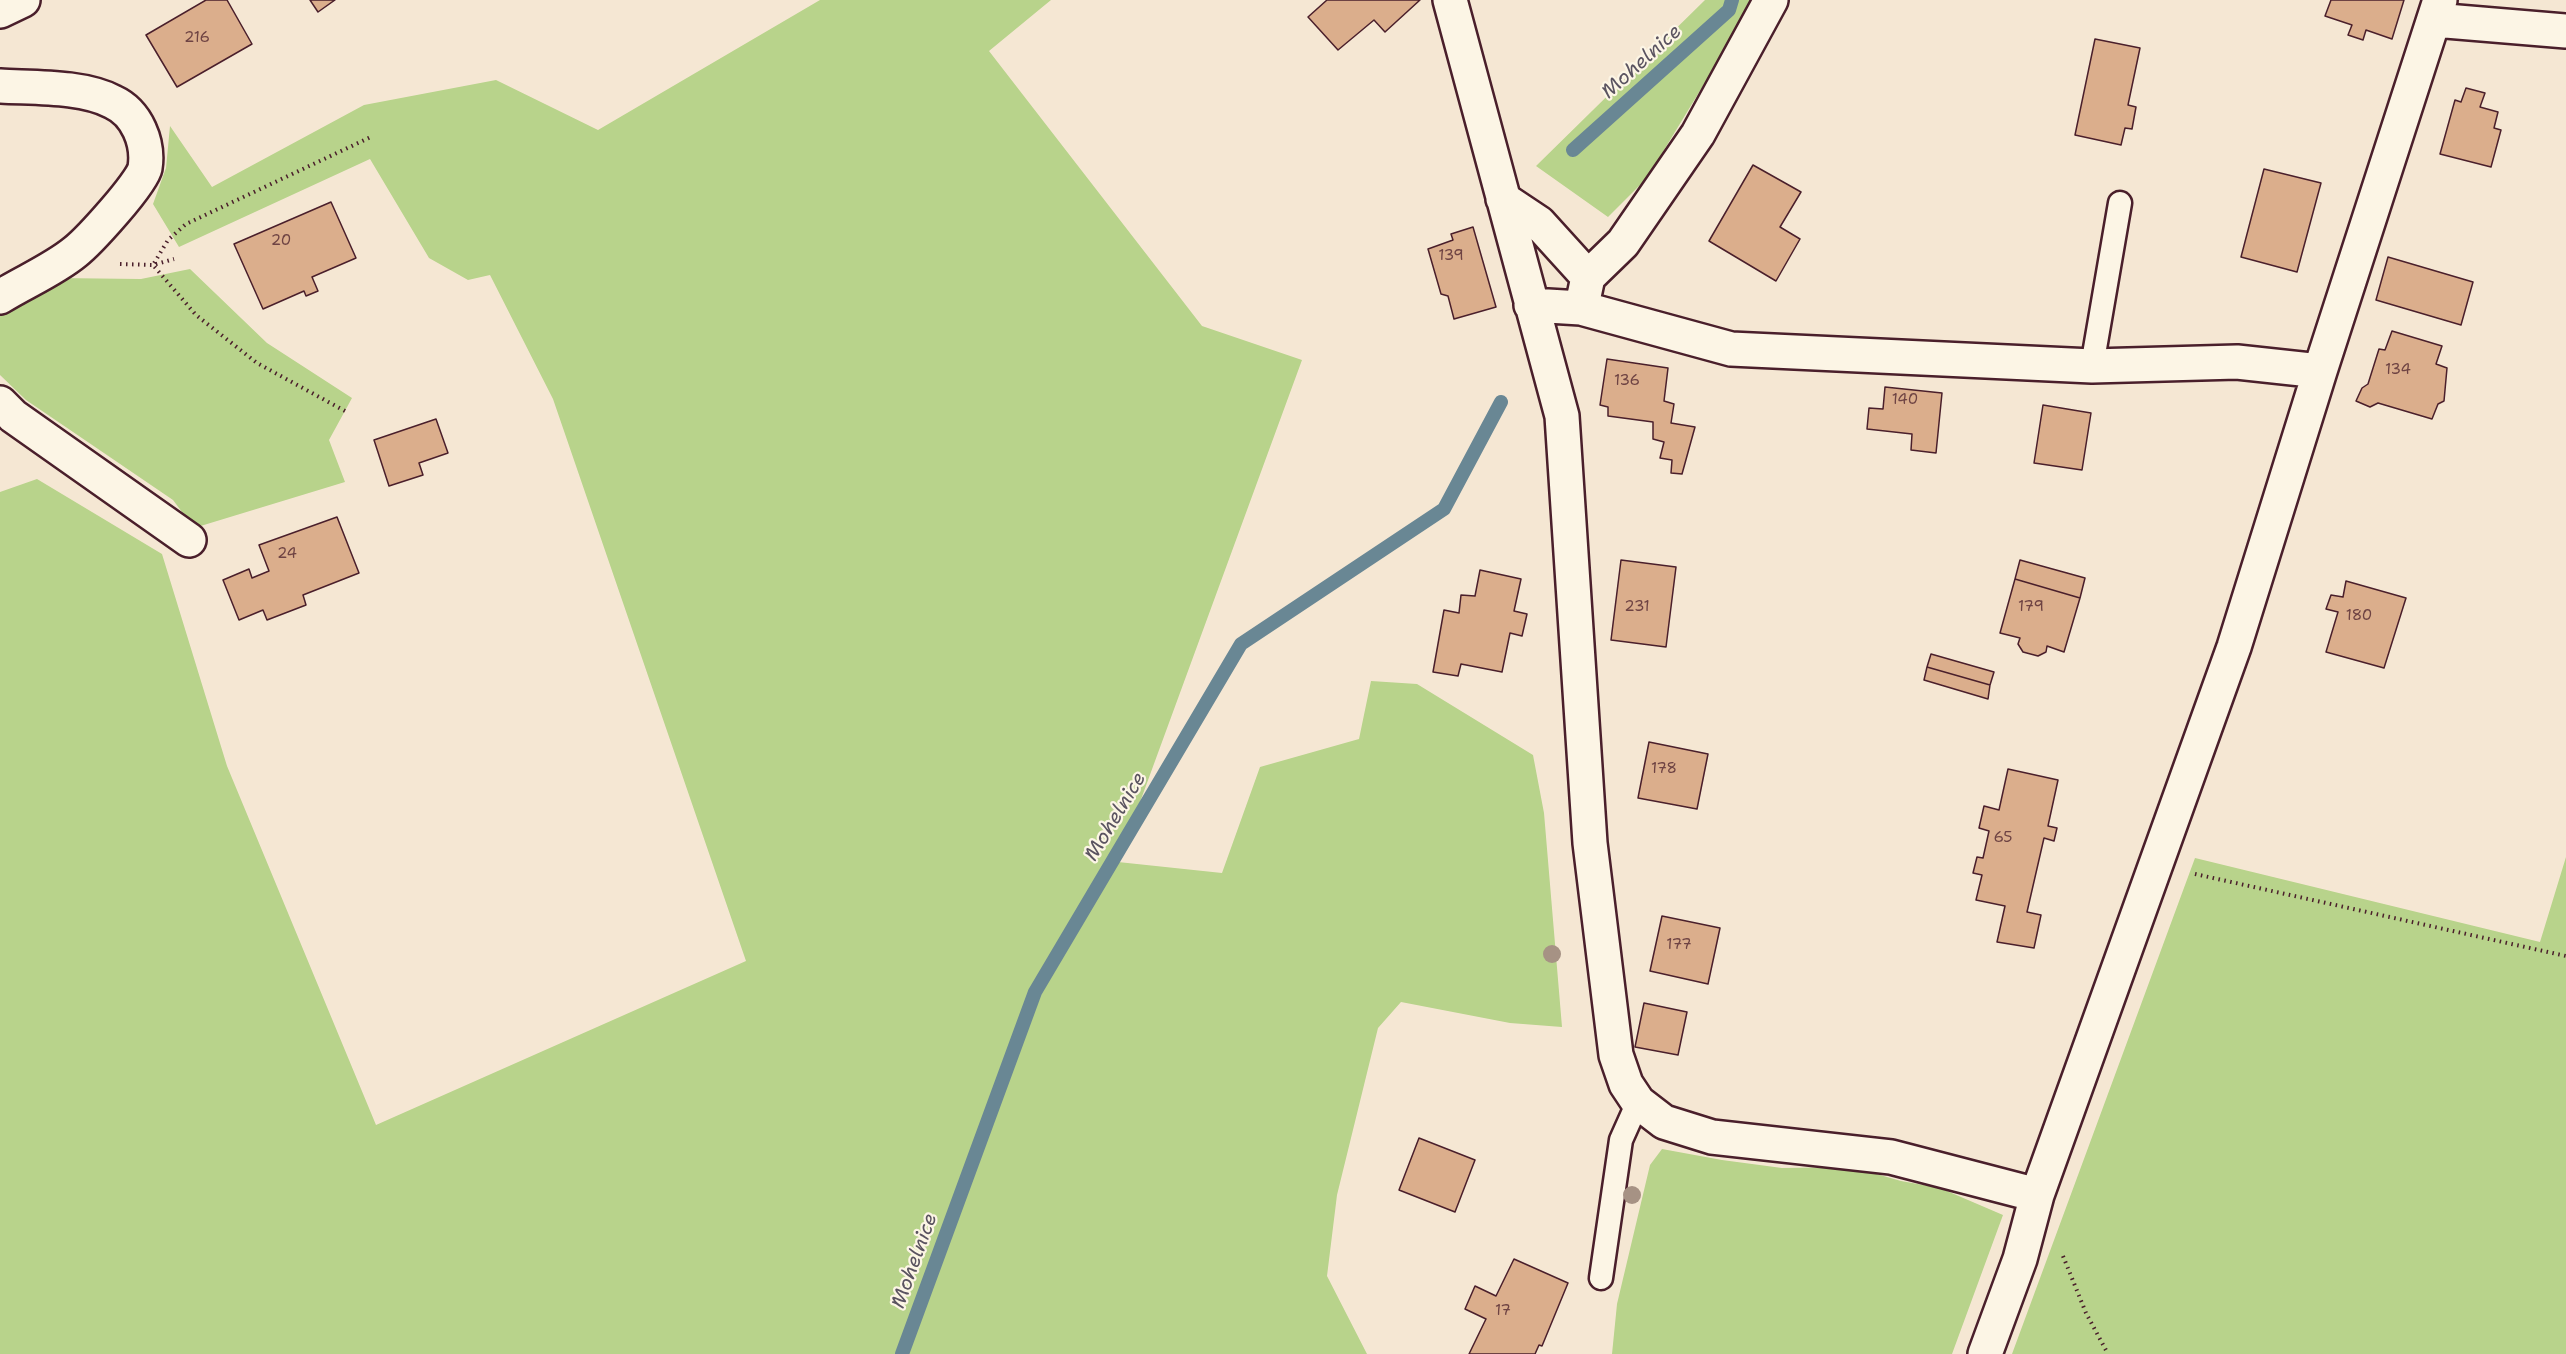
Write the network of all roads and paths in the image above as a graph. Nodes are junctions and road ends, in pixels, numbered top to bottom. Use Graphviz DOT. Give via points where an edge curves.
graph roads {
  1 [pos="23,0"];
  2 [pos="1450,0"];
  3 [pos="1771,0"];
  4 [pos="2437,10"];
  5 [pos="0,11"];
  6 [pos="2566,31"];
  7 [pos="0,86"];
  8 [pos="373,136"];
  9 [pos="1503,199"];
  10 [pos="2120,203"];
  11 [pos="1588,277"];
  12 [pos="0,297"];
  13 [pos="1531,305"];
  14 [pos="1581,308"];
  15 [pos="2092,366"];
  16 [pos="2320,371"];
  17 [pos="0,402"];
  18 [pos="345,411"];
  19 [pos="189,540"];
  20 [pos="2156,865"];
  21 [pos="2566,956"];
  22 [pos="1638,1102"];
  23 [pos="2037,1195"];
  24 [pos="1601,1278"];
  25 [pos="1985,1354"];
  26 [pos="2108,1354"];
  1 -- 5 [label="street"];
  2 -- 9 [label="street"];
  3 -- 11 [label="street" via="1698,134 1623,243"];
  4 -- 6 [label="street"];
  4 -- 16 [label="street"];
  7 -- 12 [label="street" via="78,92 114,102 138,124 145,170 104,224 75,253"];
  8 -- 18 [label="path" via="186,225 168,240 153,265 196,315 258,363"];
  9 -- 11 [label="street" via="1539,223"];
  9 -- 13 [label="street"];
  10 -- 15 [label="lane"];
  11 -- 14 [label="street"];
  13 -- 14 [label="street"];
  13 -- 22 [label="street" via="1562,416 1590,843 1616,1055 1626,1084"];
  14 -- 15 [label="street" via="1731,349"];
  15 -- 16 [label="street" via="2237,362"];
  16 -- 20 [label="street" via="2234,647"];
  17 -- 19 [label="street" via="13,416"];
  20 -- 21 [label="path"];
  20 -- 23 [label="street"];
  22 -- 23 [label="street" via="1664,1122 1712,1137 1891,1157"];
  22 -- 24 [label="lane" via="1622,1140"];
  23 -- 25 [label="street" via="2020,1259"];
  23 -- 26 [label="path" via="2086,1313"];
}
